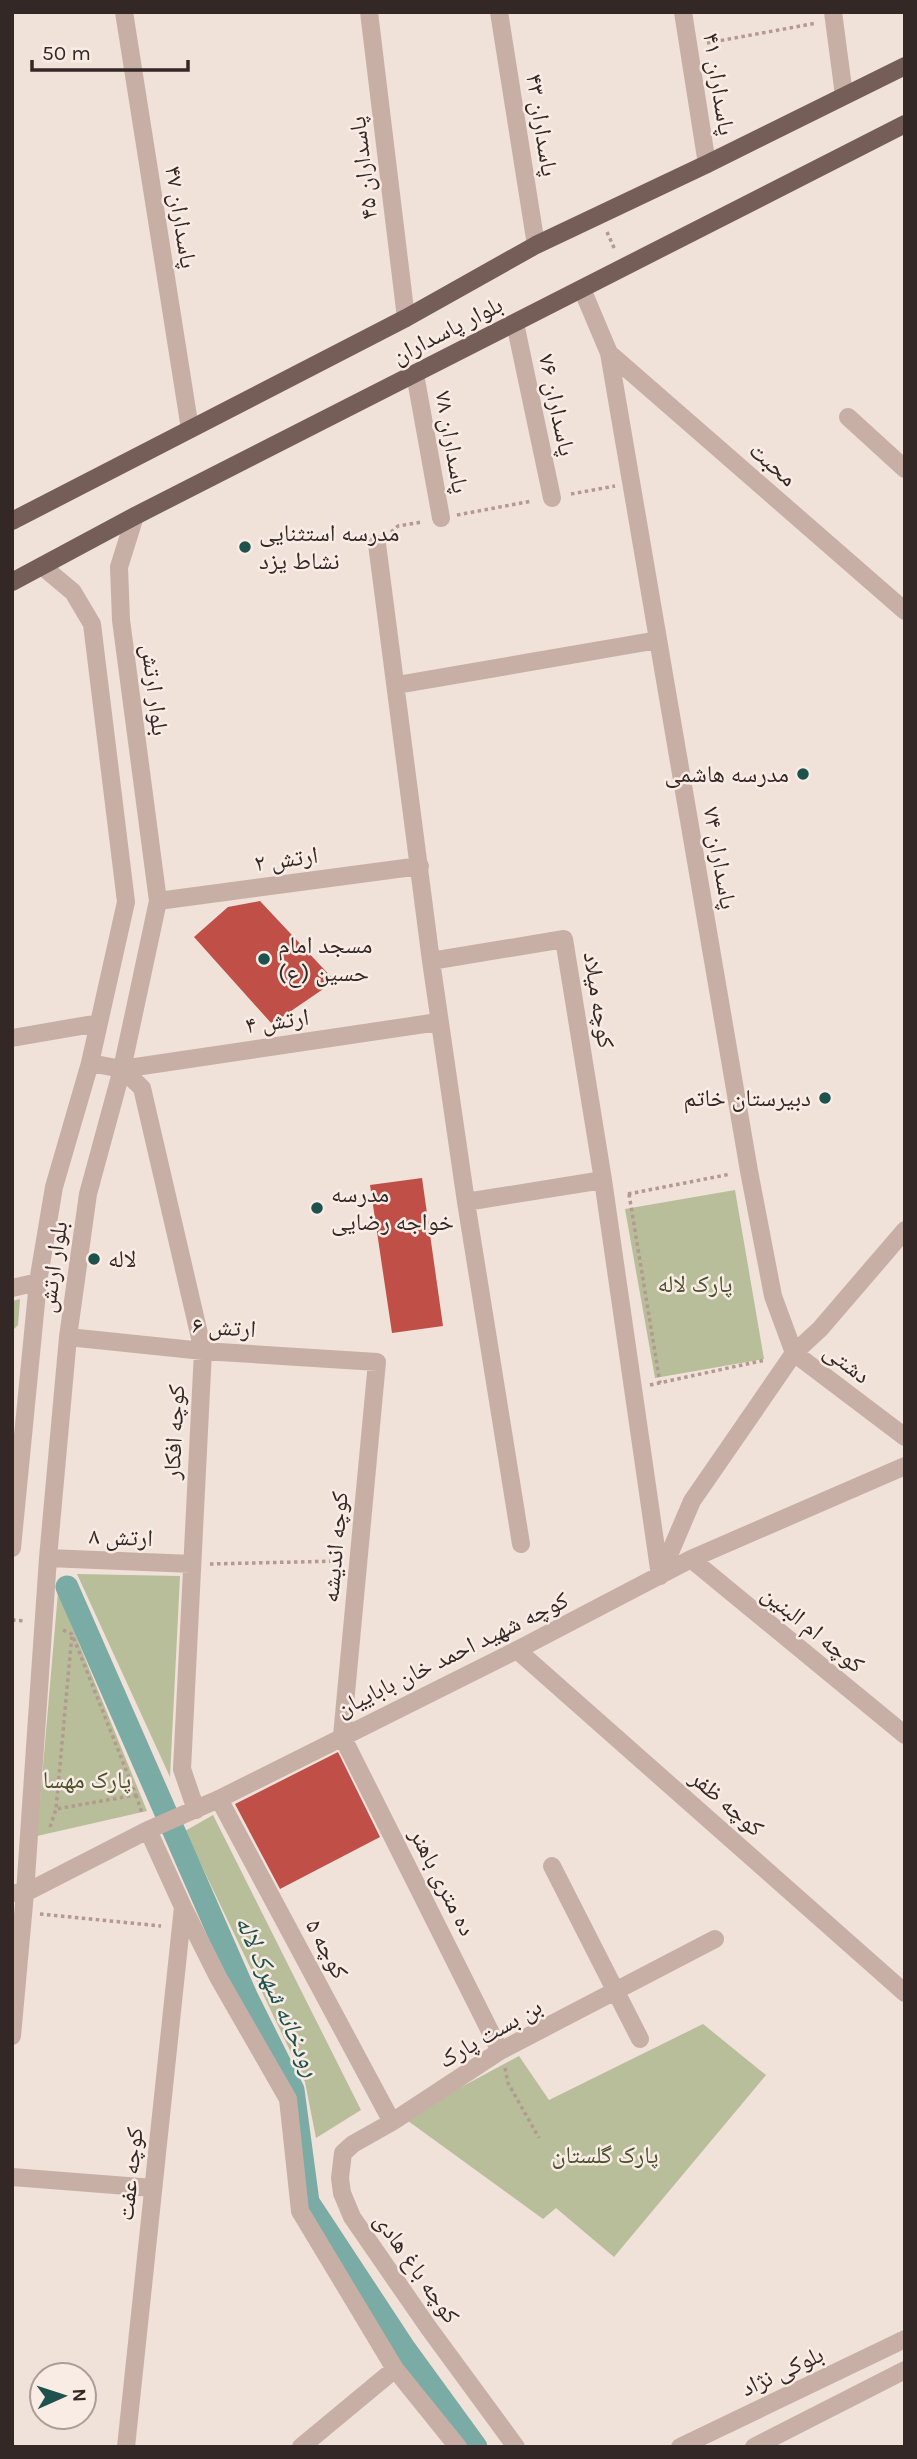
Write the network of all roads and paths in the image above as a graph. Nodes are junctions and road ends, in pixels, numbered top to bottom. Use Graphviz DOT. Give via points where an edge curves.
graph roads {
  1 [pos="124,12"];
  2 [pos="369,12"];
  3 [pos="499,12"];
  4 [pos="683,12"];
  5 [pos="833,16"];
  6 [pos="688,46"];
  7 [pos="905,66"];
  8 [pos="845,95"];
  9 [pos="905,124"];
  10 [pos="905,135"];
  11 [pos="878,137"];
  12 [pos="707,164"];
  13 [pos="600,215"];
  14 [pos="536,245"];
  15 [pos="623,268"];
  16 [pos="582,289"];
  17 [pos="406,318"];
  18 [pos="515,323"];
  19 [pos="610,353"];
  20 [pos="415,374"];
  21 [pos="848,417"];
  22 [pos="190,429"];
  23 [pos="905,469"];
  24 [pos="631,483"];
  25 [pos="552,498"];
  26 [pos="135,516"];
  27 [pos="441,518"];
  28 [pos="12,520"];
  29 [pos="377,544"];
  30 [pos="42,566"];
  31 [pos="12,582"];
  32 [pos="904,608"];
  33 [pos="658,640"];
  34 [pos="397,685"];
  35 [pos="420,866"];
  36 [pos="158,901"];
  37 [pos="430,961"];
  38 [pos="438,1022"];
  39 [pos="99,1023"];
  40 [pos="12,1038"];
  41 [pos="90,1063"];
  42 [pos="122,1069"];
  43 [pos="749,1171"];
  44 [pos="603,1180"];
  45 [pos="628,1194"];
  46 [pos="606,1198"];
  47 [pos="466,1202"];
  48 [pos="905,1230"];
  49 [pos="38,1282"];
  50 [pos="12,1288"];
  51 [pos="68,1338"];
  52 [pos="204,1351"];
  53 [pos="794,1353"];
  54 [pos="377,1362"];
  55 [pos="660,1383"];
  56 [pos="634,1388"];
  57 [pos="905,1437"];
  58 [pos="905,1466"];
  59 [pos="521,1544"];
  60 [pos="12,1548"];
  61 [pos="48,1558"];
  62 [pos="691,1559"];
  63 [pos="358,1560"];
  64 [pos="192,1564"];
  65 [pos="660,1576"];
  66 [pos="72,1634"];
  67 [pos="517,1650"];
  68 [pos="905,1735"];
  69 [pos="342,1736"];
  70 [pos="219,1800"];
  71 [pos="191,1812"];
  72 [pos="154,1828"];
  73 [pos="552,1866"];
  74 [pos="18,1893"];
  75 [pos="183,1907"];
  76 [pos="23,1913"];
  77 [pos="181,1927"];
  78 [pos="715,1939"];
  79 [pos="615,1991"];
  80 [pos="905,1993"];
  81 [pos="12,2036"];
  82 [pos="640,2039"];
  83 [pos="500,2051"];
  84 [pos="393,2122"];
  85 [pos="540,2138"];
  86 [pos="12,2176"];
  87 [pos="153,2188"];
  88 [pos="905,2339"];
  89 [pos="395,2369"];
  90 [pos="905,2370"];
  91 [pos="762,2445"];
  92 [pos="126,2447"];
  93 [pos="301,2447"];
  94 [pos="458,2447"];
  95 [pos="516,2447"];
  96 [pos="680,2447"];
  1 -- 22 [label="street, پاسداران ۴۷"];
  2 -- 17 [label="street, پاسداران ۴۵"];
  3 -- 14 [label="street, پاسداران ۴۳"];
  4 -- 6 [label="street, پاسداران ۴۱"];
  5 -- 6 [label="path"];
  5 -- 8 [label="street"];
  6 -- 12 [label="street, پاسداران ۴۱"];
  7 -- 8 [label="main road, بلوار پاسداران"];
  8 -- 12 [label="main road, بلوار پاسداران"];
  9 -- 11 [label="main road, بلوار پاسداران"];
  10 -- 11 [label="main road"];
  11 -- 15 [label="main road, بلوار پاسداران"];
  12 -- 13 [label="main road, بلوار پاسداران"];
  13 -- 14 [label="main road, بلوار پاسداران"];
  13 -- 15 [label="path"];
  14 -- 17 [label="main road, بلوار پاسداران"];
  15 -- 16 [label="main road, بلوار پاسداران"];
  16 -- 18 [label="main road, بلوار پاسداران"];
  16 -- 19 [label="street, پاسداران ۷۴"];
  17 -- 22 [label="main road, بلوار پاسداران"];
  18 -- 20 [label="main road, بلوار پاسداران"];
  18 -- 25 [label="street, پاسداران ۷۶"];
  19 -- 24 [label="street, پاسداران ۷۴"];
  19 -- 32 [label="street, محبت"];
  20 -- 26 [label="main road, بلوار پاسداران"];
  20 -- 27 [label="street, پاسداران ۷۸"];
  21 -- 23 [label="street"];
  22 -- 28 [label="main road, بلوار پاسداران"];
  24 -- 25 [label="path"];
  24 -- 33 [label="street, پاسداران ۷۴"];
  25 -- 27 [label="path"];
  26 -- 30 [label="main road, بلوار پاسداران"];
  26 -- 36 [label="street, بلوار ارتش" via="119,567 121,620"];
  27 -- 29 [label="path" via="398,526"];
  29 -- 34 [label="street"];
  30 -- 31 [label="main road, بلوار پاسداران"];
  30 -- 39 [label="street, بلوار ارتش" via="73,592 92,624 94,637 127,902"];
  33 -- 34 [label="street"];
  33 -- 43 [label="street, پاسداران ۷۴"];
  34 -- 35 [label="street"];
  35 -- 36 [label="street, ارتش ۲"];
  35 -- 37 [label="street"];
  36 -- 42 [label="street, بلوار ارتش"];
  37 -- 38 [label="street"];
  37 -- 44 [label="street, کوچه میلاد" via="565,939"];
  38 -- 42 [label="street, ارتش ۴"];
  38 -- 47 [label="street"];
  39 -- 40 [label="street"];
  39 -- 41 [label="street, بلوار ارتش"];
  41 -- 42 [label="street, ارتش ۴"];
  41 -- 49 [label="street, بلوار ارتش" via="54,1187"];
  42 -- 51 [label="street, بلوار ارتش" via="88,1194"];
  42 -- 52 [label="street, کوچه افکار" via="142,1088"];
  43 -- 45 [label="path"];
  43 -- 53 [label="street, پاسداران ۷۴" via="773,1296"];
  44 -- 46 [label="street, کوچه میلاد"];
  44 -- 47 [label="street"];
  45 -- 46 [label="path"];
  45 -- 55 [label="path"];
  46 -- 56 [label="street, کوچه میلاد"];
  47 -- 59 [label="street"];
  48 -- 53 [label="street"];
  49 -- 50 [label="street"];
  49 -- 60 [label="street, بلوار ارتش"];
  51 -- 52 [label="street, ارتش ۶"];
  51 -- 61 [label="street, بلوار ارتش"];
  52 -- 54 [label="street, ارتش ۶"];
  52 -- 64 [label="street, کوچه افکار"];
  53 -- 55 [label="path"];
  53 -- 57 [label="street, دشتی"];
  53 -- 65 [label="street" via="692,1501"];
  54 -- 63 [label="street, کوچه اندیشه"];
  55 -- 56 [label="path"];
  56 -- 65 [label="street, کوچه میلاد"];
  58 -- 62 [label="street, کوچه شهید احمد خان باباییان"];
  61 -- 64 [label="street, ارتش ۸"];
  61 -- 74 [label="street, بلوار ارتش"];
  62 -- 65 [label="street, کوچه شهید احمد خان باباییان"];
  62 -- 68 [label="street, کوچه ام البنین"];
  63 -- 64 [label="path"];
  63 -- 69 [label="street, کوچه اندیشه"];
  64 -- 71 [label="street, کوچه افکار" via="182,1769"];
  65 -- 67 [label="street, کوچه شهید احمد خان باباییان"];
  66 -- 66 [label="path" via="136,1795 56,1809 64,1728"];
  67 -- 69 [label="street, کوچه شهید احمد خان باباییان"];
  67 -- 80 [label="street, کوچه ظفر"];
  69 -- 70 [label="street, کوچه شهید احمد خان باباییان"];
  69 -- 83 [label="street, ده متری باهنر"];
  70 -- 71 [label="street, کوچه شهید احمد خان باباییان"];
  70 -- 84 [label="street, کوچه ۵"];
  71 -- 72 [label="street, کوچه شهید احمد خان باباییان"];
  72 -- 74 [label="street, کوچه شهید احمد خان باباییان"];
  72 -- 75 [label="street"];
  73 -- 79 [label="street"];
  74 -- 76 [label="street, بلوار ارتش"];
  75 -- 77 [label="street, کوچه عفت"];
  75 -- 89 [label="street" via="288,2099 300,2211"];
  76 -- 77 [label="path"];
  76 -- 81 [label="street, بلوار ارتش"];
  77 -- 87 [label="street, کوچه عفت"];
  78 -- 79 [label="street, بن بست پارک"];
  79 -- 82 [label="street"];
  79 -- 83 [label="street, بن بست پارک"];
  83 -- 84 [label="street, بن بست پارک"];
  83 -- 85 [label="path" via="508,2083"];
  84 -- 95 [label="street, کوچه باغ هادی" via="343,2153 342,2193 352,2217"];
  86 -- 87 [label="street"];
  87 -- 92 [label="street, کوچه عفت"];
  88 -- 96 [label="street, بلوکی نژاد"];
  89 -- 93 [label="street"];
  89 -- 94 [label="street"];
  90 -- 91 [label="street"];
}
